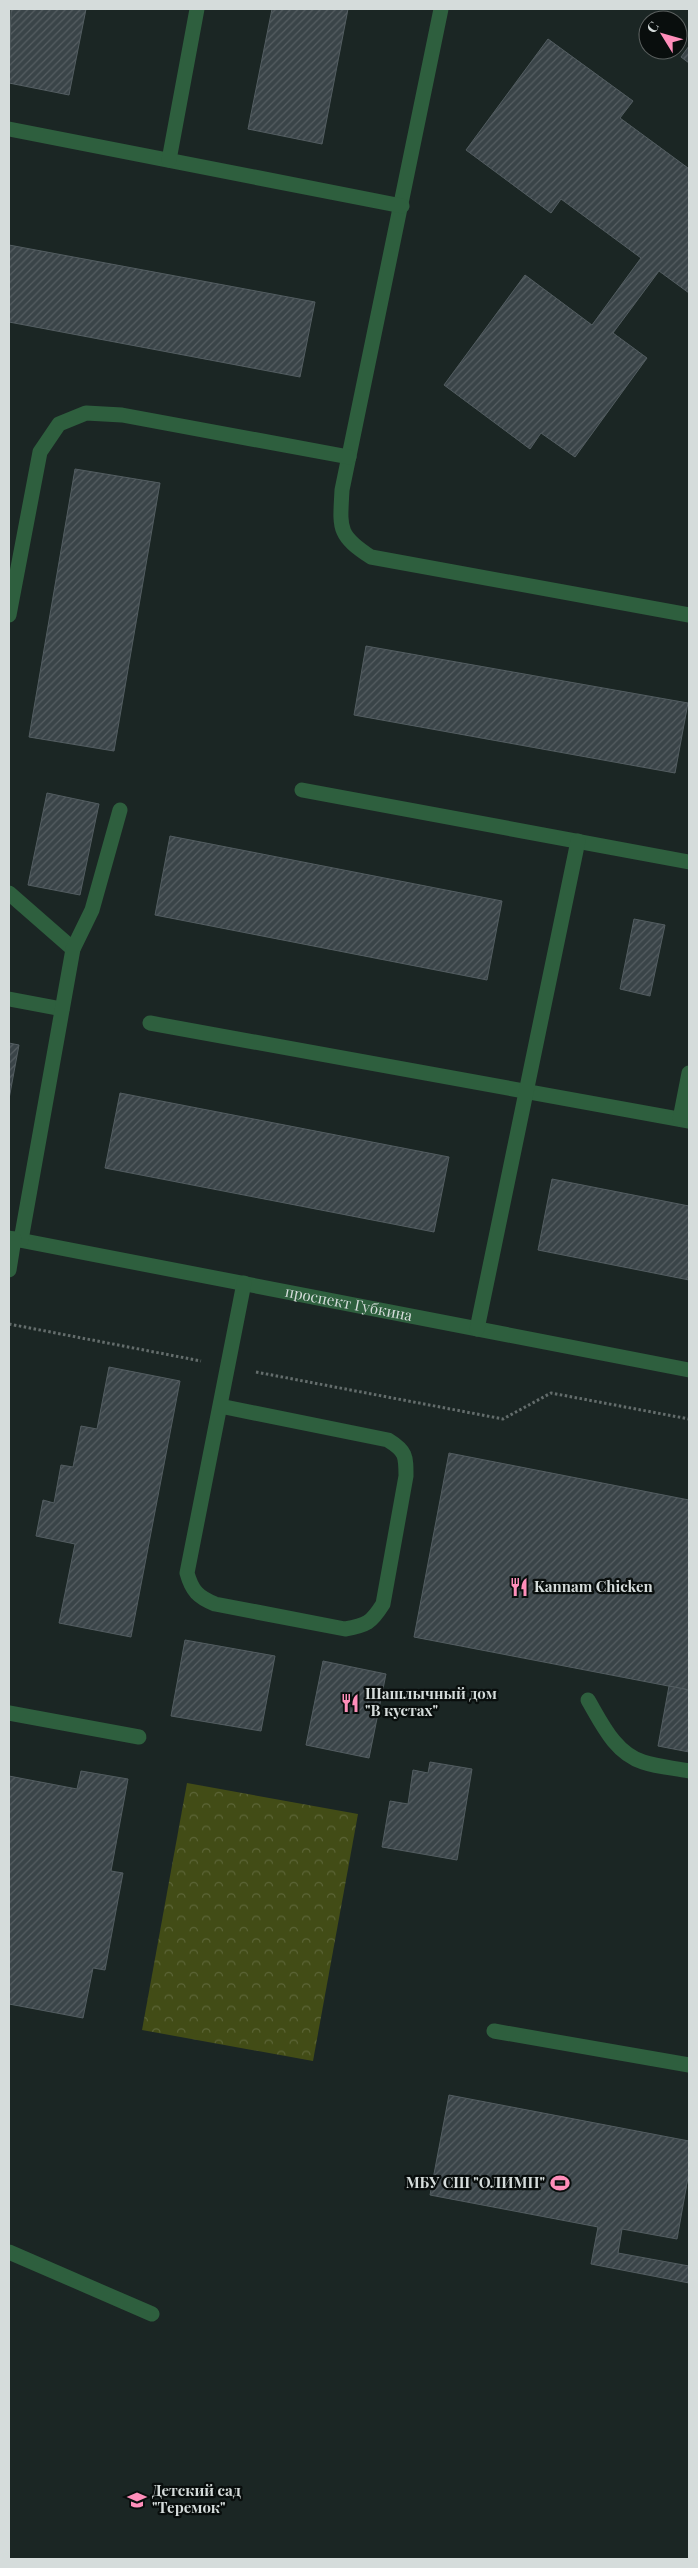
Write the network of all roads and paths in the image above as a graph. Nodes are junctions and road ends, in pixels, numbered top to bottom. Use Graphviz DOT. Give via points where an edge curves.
graph roads {
  1 [pos="197,9"];
  2 [pos="441,9"];
  3 [pos="9,129"];
  4 [pos="169,160"];
  5 [pos="402,206"];
  6 [pos="349,457"];
  7 [pos="15,544"];
  8 [pos="9,615"];
  9 [pos="689,615"];
  10 [pos="302,790"];
  11 [pos="120,810"];
  12 [pos="578,841"];
  13 [pos="689,862"];
  14 [pos="9,893"];
  15 [pos="73,949"];
  16 [pos="9,999"];
  17 [pos="62,1008"];
  18 [pos="150,1023"];
  19 [pos="689,1073"];
  20 [pos="528,1091"];
  21 [pos="685,1120"];
  22 [pos="14,1239"];
  23 [pos="9,1270"];
  24 [pos="244,1283"];
  25 [pos="9,1324"];
  26 [pos="477,1329"];
  27 [pos="228,1366"];
  28 [pos="689,1370"];
  29 [pos="220,1406"];
  30 [pos="689,1419"];
  31 [pos="588,1700"];
  32 [pos="9,1713"];
  33 [pos="139,1737"];
  34 [pos="689,1771"];
  35 [pos="494,2032"];
  36 [pos="689,2066"];
  37 [pos="9,2252"];
  38 [pos="152,2314"];
  1 -- 4 [label="street"];
  2 -- 5 [label="street"];
  3 -- 4 [label="street"];
  4 -- 5 [label="street"];
  5 -- 6 [label="street"];
  6 -- 7 [label="street" via="122,415 86,413 58,424 40,452"];
  6 -- 9 [label="street" via="340,522 349,543 371,558"];
  7 -- 8 [label="street"];
  10 -- 12 [label="street"];
  11 -- 15 [label="street" via="92,910"];
  12 -- 13 [label="street"];
  12 -- 20 [label="street"];
  14 -- 15 [label="street"];
  15 -- 17 [label="street"];
  16 -- 17 [label="street"];
  17 -- 22 [label="street"];
  18 -- 20 [label="street"];
  19 -- 21 [label="street"];
  20 -- 21 [label="street"];
  20 -- 26 [label="street"];
  22 -- 23 [label="street"];
  22 -- 24 [label="street, проспект Губкина"];
  24 -- 26 [label="street, проспект Губкина"];
  24 -- 27 [label="street"];
  25 -- 27 [label="path"];
  26 -- 28 [label="street, проспект Губкина"];
  27 -- 29 [label="street"];
  27 -- 30 [label="path" via="503,1419 550,1393"];
  29 -- 29 [label="street" via="186,1573 191,1588 201,1598 215,1604 345,1629 362,1626 374,1619 383,1604 406,1476 406,1457 399,1446 388,1440"];
  31 -- 34 [label="street" via="611,1739 625,1753 643,1762"];
  32 -- 33 [label="street"];
  35 -- 36 [label="street"];
  37 -- 38 [label="street"];
}
